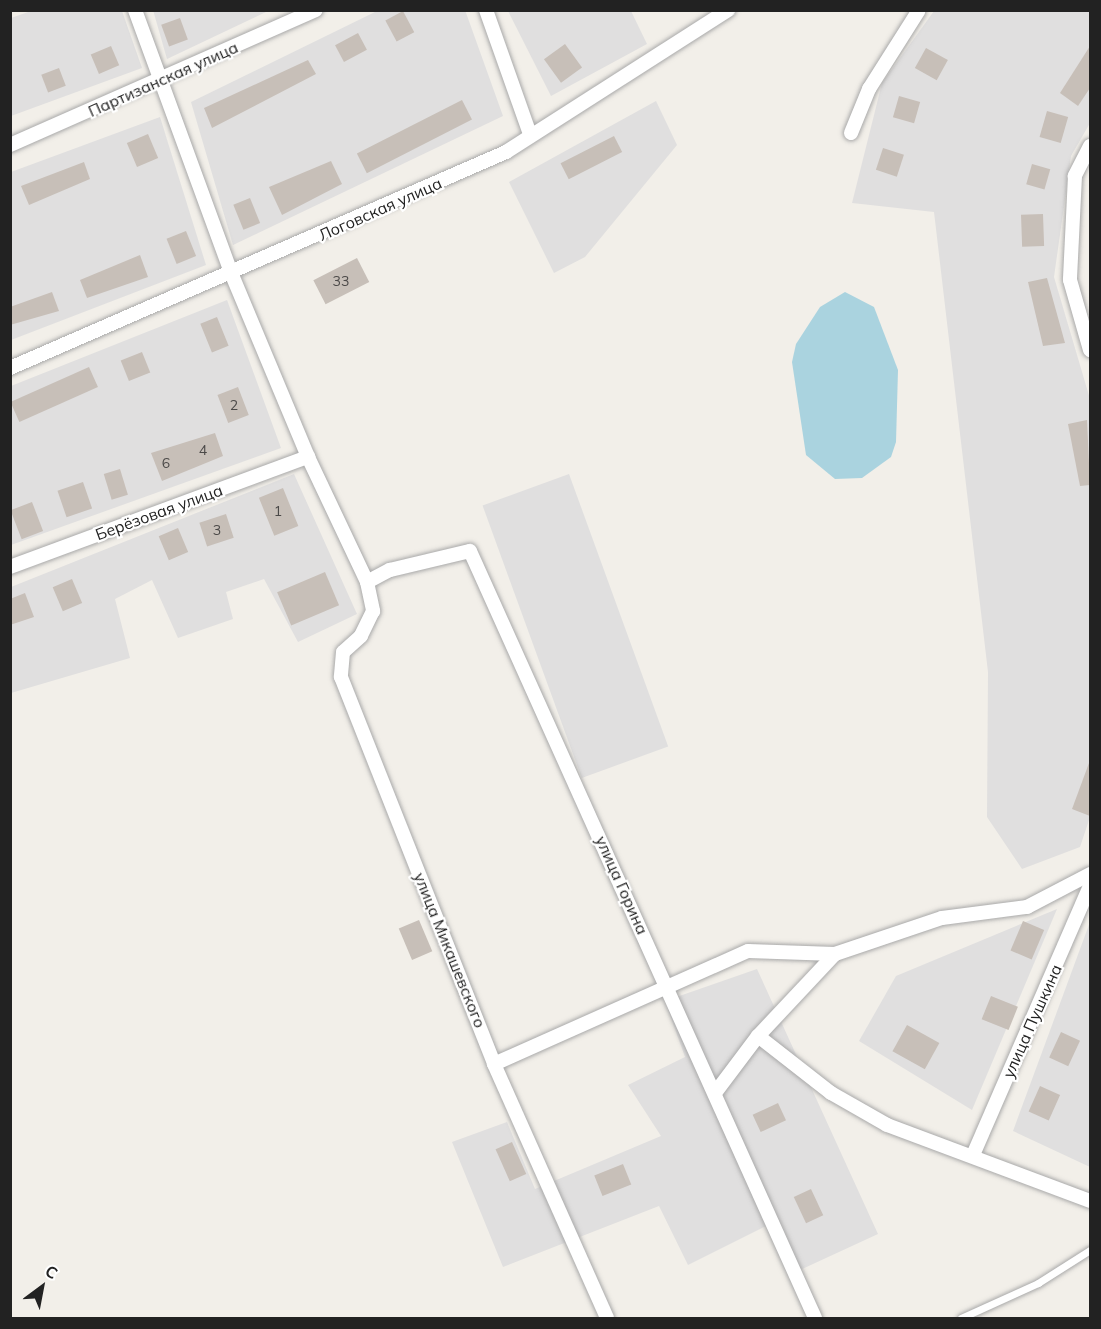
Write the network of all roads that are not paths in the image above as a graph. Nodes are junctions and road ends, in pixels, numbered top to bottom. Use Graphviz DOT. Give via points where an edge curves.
graph roads {
  1 [pos="135,10"];
  2 [pos="316,10"];
  3 [pos="486,10"];
  4 [pos="728,10"];
  5 [pos="919,10"];
  6 [pos="160,81"];
  7 [pos="851,133"];
  8 [pos="530,134"];
  9 [pos="10,146"];
  10 [pos="1090,146"];
  11 [pos="232,275"];
  12 [pos="1090,350"];
  13 [pos="10,368"];
  14 [pos="308,458"];
  15 [pos="10,567"];
  16 [pos="367,582"];
  17 [pos="1090,874"];
  18 [pos="1090,886"];
  19 [pos="835,954"];
  20 [pos="668,987"];
  21 [pos="758,1036"];
  22 [pos="494,1064"];
  23 [pos="715,1093"];
  24 [pos="973,1155"];
  25 [pos="1090,1201"];
  26 [pos="1090,1250"];
  27 [pos="607,1318"];
  28 [pos="815,1318"];
  29 [pos="961,1318"];
  1 -- 6 [label="street, улица Микашевского"];
  2 -- 6 [label="street, Партизанская улица"];
  3 -- 8 [label="street"];
  4 -- 8 [label="street, Логовская улица" via="614,87"];
  5 -- 7 [label="street" via="869,88"];
  6 -- 9 [label="street, Партизанская улица"];
  6 -- 11 [label="street, улица Микашевского"];
  8 -- 11 [label="street, Логовская улица" via="506,152"];
  10 -- 12 [label="street" via="1075,177 1070,280"];
  11 -- 13 [label="street, Логовская улица"];
  11 -- 14 [label="street, улица Микашевского"];
  14 -- 15 [label="street, Берёзовая улица"];
  14 -- 16 [label="street, улица Микашевского"];
  16 -- 20 [label="street, улица Горина" via="390,570 470,551"];
  16 -- 22 [label="street, улица Микашевского" via="373,611 361,636 343,652 341,677"];
  17 -- 19 [label="street" via="1027,907 942,918"];
  18 -- 24 [label="street, улица Пушкина"];
  19 -- 20 [label="street" via="748,951"];
  19 -- 21 [label="street"];
  20 -- 22 [label="street"];
  20 -- 23 [label="street, улица Горина"];
  21 -- 23 [label="street"];
  21 -- 24 [label="street" via="831,1093 887,1125"];
  22 -- 27 [label="street, улица Микашевского"];
  23 -- 28 [label="street, улица Горина"];
  24 -- 25 [label="street"];
  26 -- 29 [label="lane" via="1038,1283"];
}
